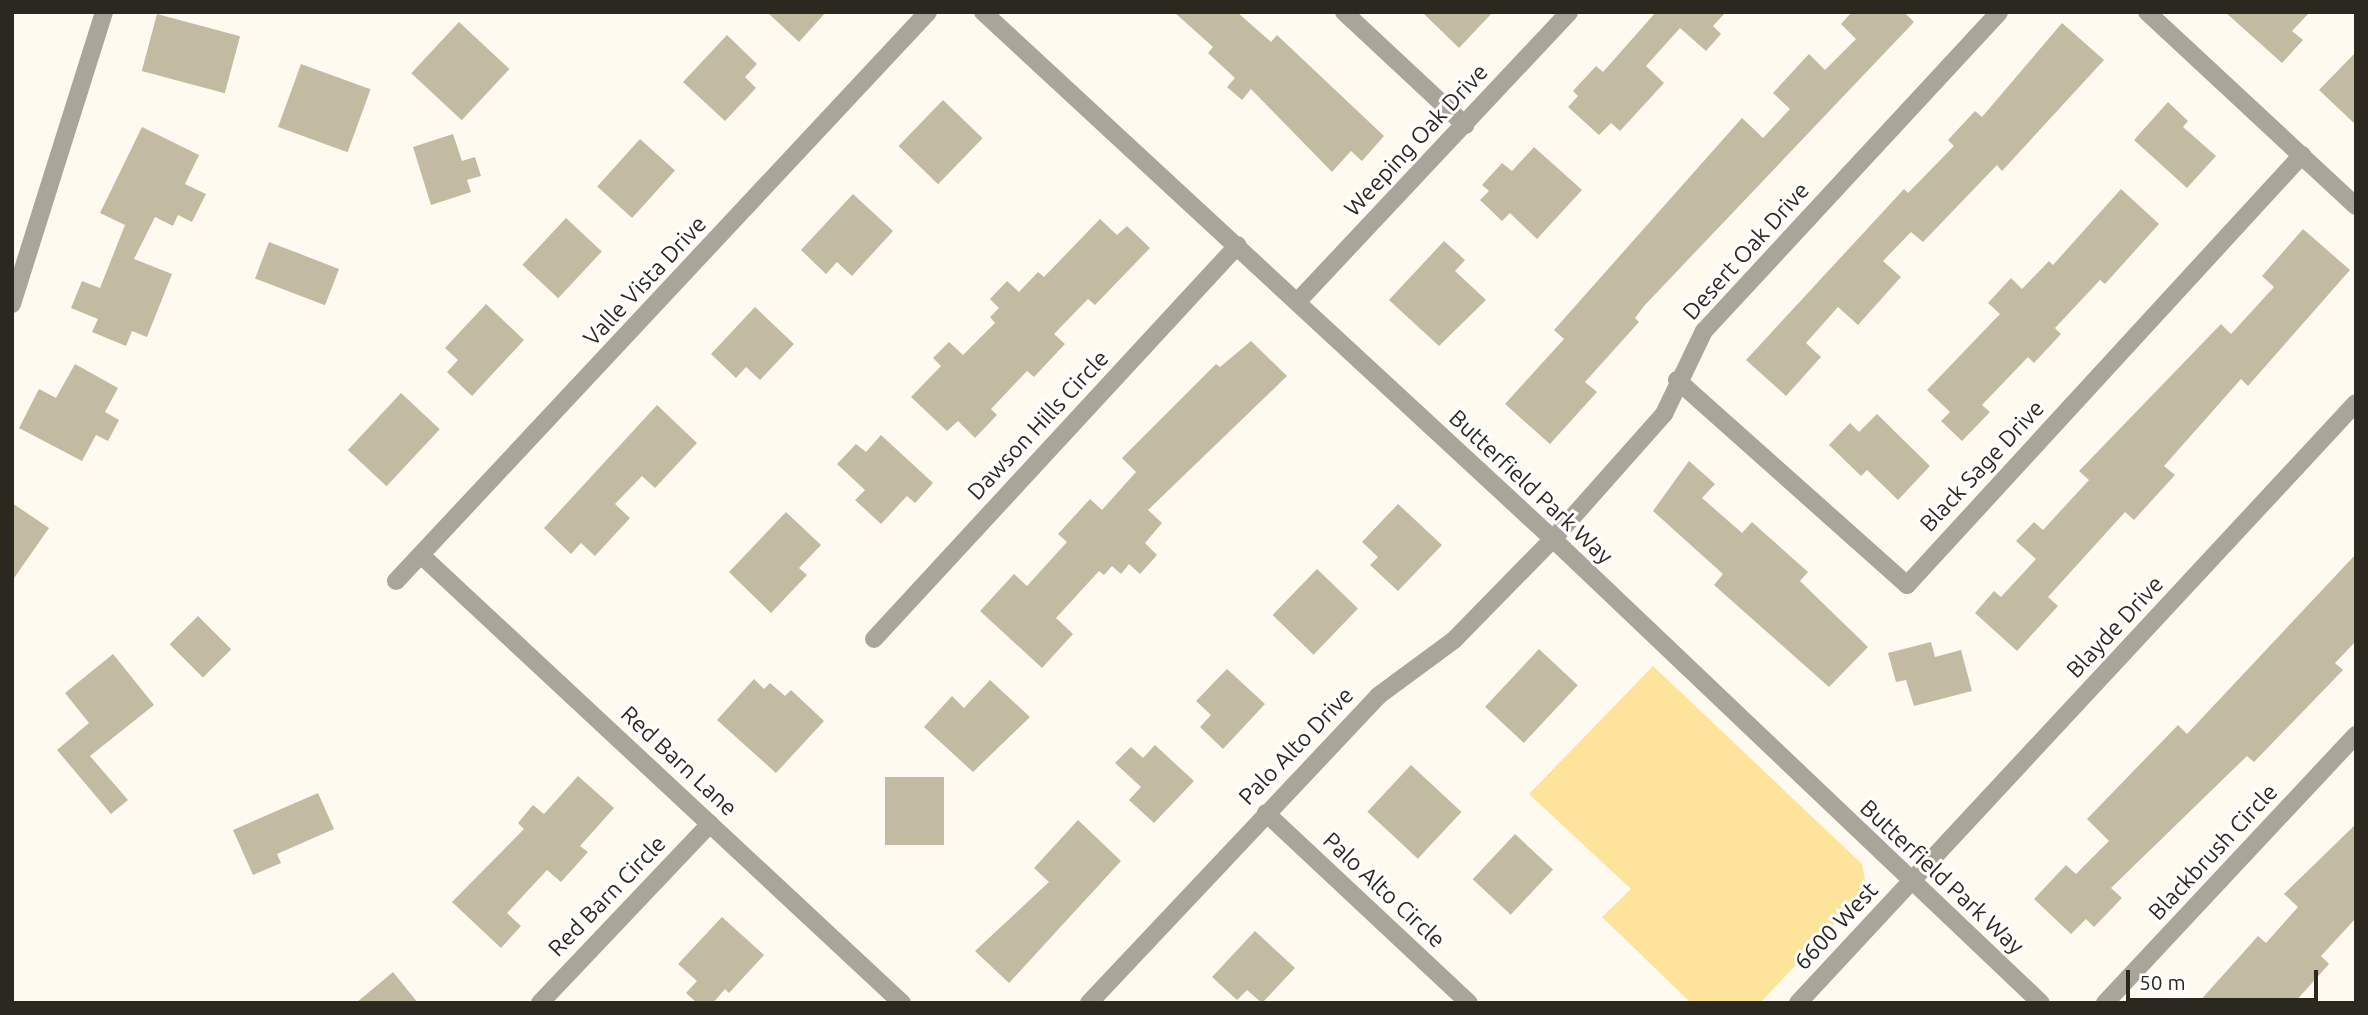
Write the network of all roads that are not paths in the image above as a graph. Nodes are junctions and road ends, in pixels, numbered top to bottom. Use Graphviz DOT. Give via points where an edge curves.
graph roads {
  1 [pos="104,12"];
  2 [pos="928,12"];
  3 [pos="983,12"];
  4 [pos="1344,12"];
  5 [pos="1569,12"];
  6 [pos="1999,12"];
  7 [pos="2147,12"];
  8 [pos="1465,125"];
  9 [pos="2302,155"];
  10 [pos="2356,206"];
  11 [pos="1238,245"];
  12 [pos="1298,301"];
  13 [pos="12,304"];
  14 [pos="1677,380"];
  15 [pos="2356,403"];
  16 [pos="1553,539"];
  17 [pos="422,556"];
  18 [pos="396,581"];
  19 [pos="874,639"];
  20 [pos="2356,735"];
  21 [pos="1266,813"];
  22 [pos="710,824"];
  23 [pos="1911,884"];
  24 [pos="540,1003"];
  25 [pos="902,1003"];
  26 [pos="1088,1003"];
  27 [pos="1469,1003"];
  28 [pos="1797,1003"];
  29 [pos="2040,1003"];
  30 [pos="2105,1003"];
  1 -- 13 [label="street"];
  2 -- 17 [label="street, Valle Vista Drive"];
  3 -- 11 [label="street, Butterfield Park Way"];
  4 -- 8 [label="street"];
  5 -- 8 [label="street, Weeping Oak Drive"];
  6 -- 14 [label="street, Desert Oak Drive" via="1704,331"];
  7 -- 9 [label="street"];
  8 -- 12 [label="street, Weeping Oak Drive"];
  9 -- 10 [label="street"];
  9 -- 14 [label="street, Black Sage Drive" via="1906,585"];
  11 -- 12 [label="street, Butterfield Park Way"];
  11 -- 19 [label="street, Dawson Hills Circle"];
  12 -- 16 [label="street, Butterfield Park Way"];
  14 -- 16 [label="street, Desert Oak Drive" via="1664,414"];
  15 -- 23 [label="street, Blayde Drive"];
  16 -- 21 [label="street, Palo Alto Drive" via="1454,640 1378,696"];
  16 -- 23 [label="street, Butterfield Park Way"];
  17 -- 18 [label="street, Valle Vista Drive"];
  17 -- 22 [label="street, Red Barn Lane"];
  20 -- 30 [label="street, Blackbrush Circle"];
  21 -- 26 [label="street, Palo Alto Drive"];
  21 -- 27 [label="street, Palo Alto Circle"];
  22 -- 24 [label="street, Red Barn Circle"];
  22 -- 25 [label="street, Red Barn Lane"];
  23 -- 28 [label="street, 6600 West"];
  23 -- 29 [label="street, Butterfield Park Way"];
}
